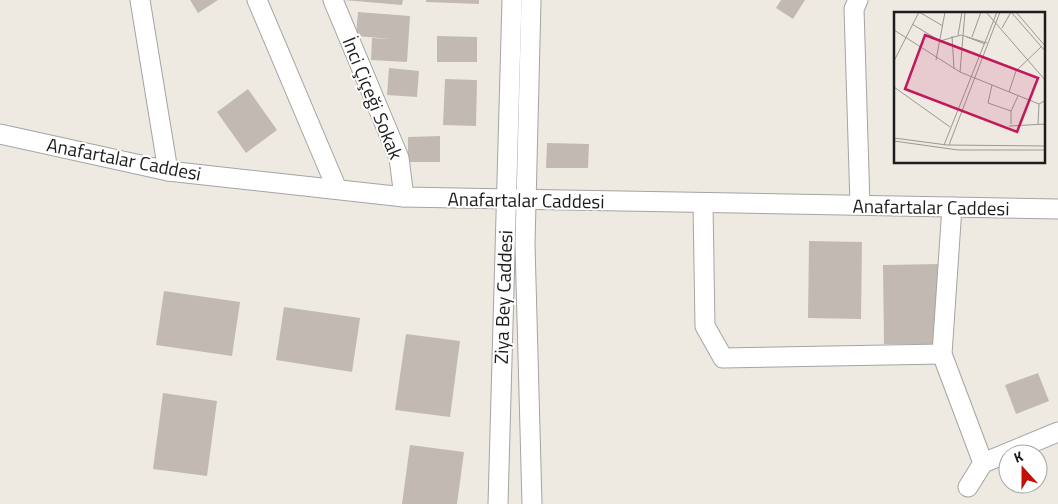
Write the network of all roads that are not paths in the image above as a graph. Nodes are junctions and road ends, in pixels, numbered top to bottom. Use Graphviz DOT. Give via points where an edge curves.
graph roads {
  1 [pos="140,0"];
  2 [pos="256,0"];
  3 [pos="333,0"];
  4 [pos="512,0"];
  5 [pos="531,0"];
  6 [pos="858,0"];
  7 [pos="0,134"];
  8 [pos="168,170"];
  9 [pos="337,190"];
  10 [pos="404,197"];
  11 [pos="507,200"];
  12 [pos="527,200"];
  13 [pos="703,203"];
  14 [pos="860,206"];
  15 [pos="952,207"];
  16 [pos="1058,209"];
  17 [pos="942,354"];
  18 [pos="1058,432"];
  19 [pos="984,463"];
  20 [pos="968,487"];
  21 [pos="498,504"];
  22 [pos="532,504"];
  1 -- 8 [label="street"];
  2 -- 9 [label="street"];
  3 -- 10 [label="street, İnci Çiçeği Sokak" via="399,158"];
  4 -- 11 [label="street, Ziya Bey Caddesi"];
  5 -- 12 [label="street, Ziya Bey Caddesi"];
  6 -- 14 [label="street" via="854,9"];
  7 -- 8 [label="street, Anafartalar Caddesi"];
  8 -- 9 [label="street, Anafartalar Caddesi"];
  9 -- 10 [label="street, Anafartalar Caddesi"];
  10 -- 11 [label="street, Anafartalar Caddesi"];
  11 -- 12 [label="street, Anafartalar Caddesi"];
  11 -- 21 [label="street, Ziya Bey Caddesi"];
  12 -- 13 [label="street, Anafartalar Caddesi"];
  12 -- 22 [label="street, Ziya Bey Caddesi" via="525,244"];
  13 -- 14 [label="street, Anafartalar Caddesi"];
  13 -- 17 [label="street" via="705,326 723,358"];
  14 -- 15 [label="street, Anafartalar Caddesi"];
  15 -- 16 [label="street, Anafartalar Caddesi"];
  15 -- 17 [label="street"];
  17 -- 19 [label="street"];
  18 -- 19 [label="street"];
  19 -- 20 [label="street"];
}
